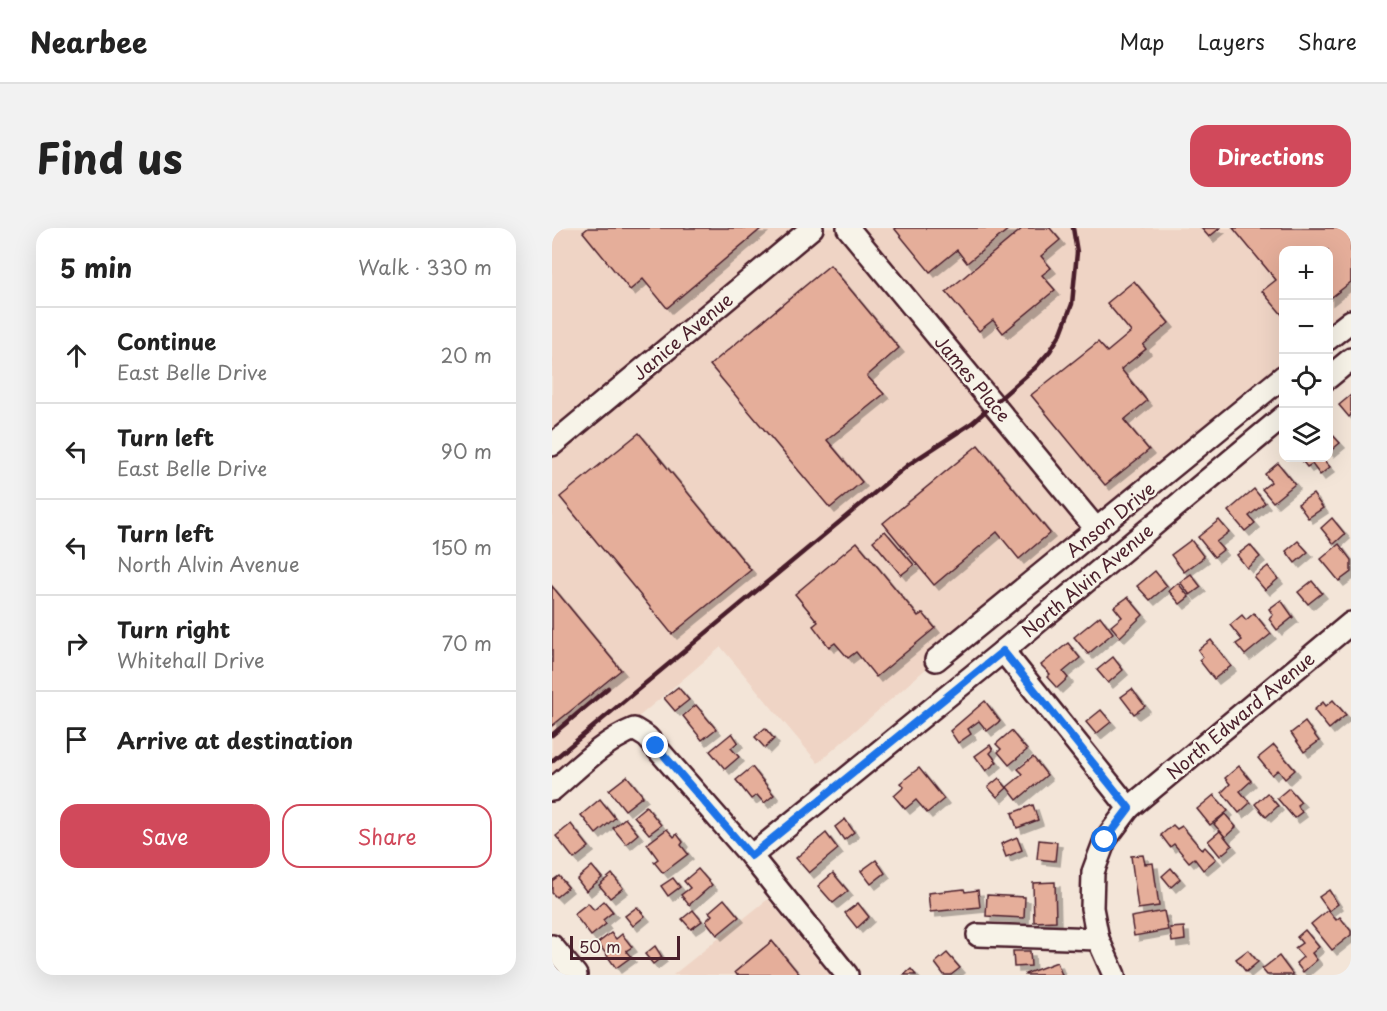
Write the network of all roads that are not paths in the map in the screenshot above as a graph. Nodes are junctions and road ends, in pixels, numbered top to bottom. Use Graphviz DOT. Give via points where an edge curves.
graph roads {
  1 [pos="812,228"];
  2 [pos="848,228"];
  3 [pos="1351,321"];
  4 [pos="1333,336"];
  5 [pos="1351,359"];
  6 [pos="1333,375"];
  7 [pos="1279,380"];
  8 [pos="1279,420"];
  9 [pos="552,445"];
  10 [pos="1097,530"];
  11 [pos="1351,623"];
  12 [pos="1003,651"];
  13 [pos="936,660"];
  14 [pos="552,790"];
  15 [pos="1129,808"];
  16 [pos="751,856"];
  17 [pos="978,935"];
  18 [pos="1098,939"];
  19 [pos="552,946"];
  20 [pos="576,975"];
  21 [pos="847,975"];
  22 [pos="1114,975"];
  1 -- 9 [label="street, Janice Avenue"];
  2 -- 10 [label="street, James Place"];
  3 -- 4 [label="street"];
  5 -- 6 [label="street"];
  7 -- 10 [label="street, Anson Drive"];
  8 -- 12 [label="street, North Alvin Avenue"];
  10 -- 13 [label="street, Anson Drive"];
  11 -- 15 [label="street, North Edward Avenue"];
  12 -- 15 [label="street"];
  12 -- 16 [label="street, North Alvin Avenue"];
  14 -- 16 [label="street" via="607,742 634,729 656,746"];
  15 -- 18 [label="street, North Edward Avenue" via="1105,840 1094,872 1092,908"];
  16 -- 21 [label="street"];
  17 -- 18 [label="street"];
  18 -- 22 [label="street, North Edward Avenue"];
  19 -- 20 [label="street"];
}
